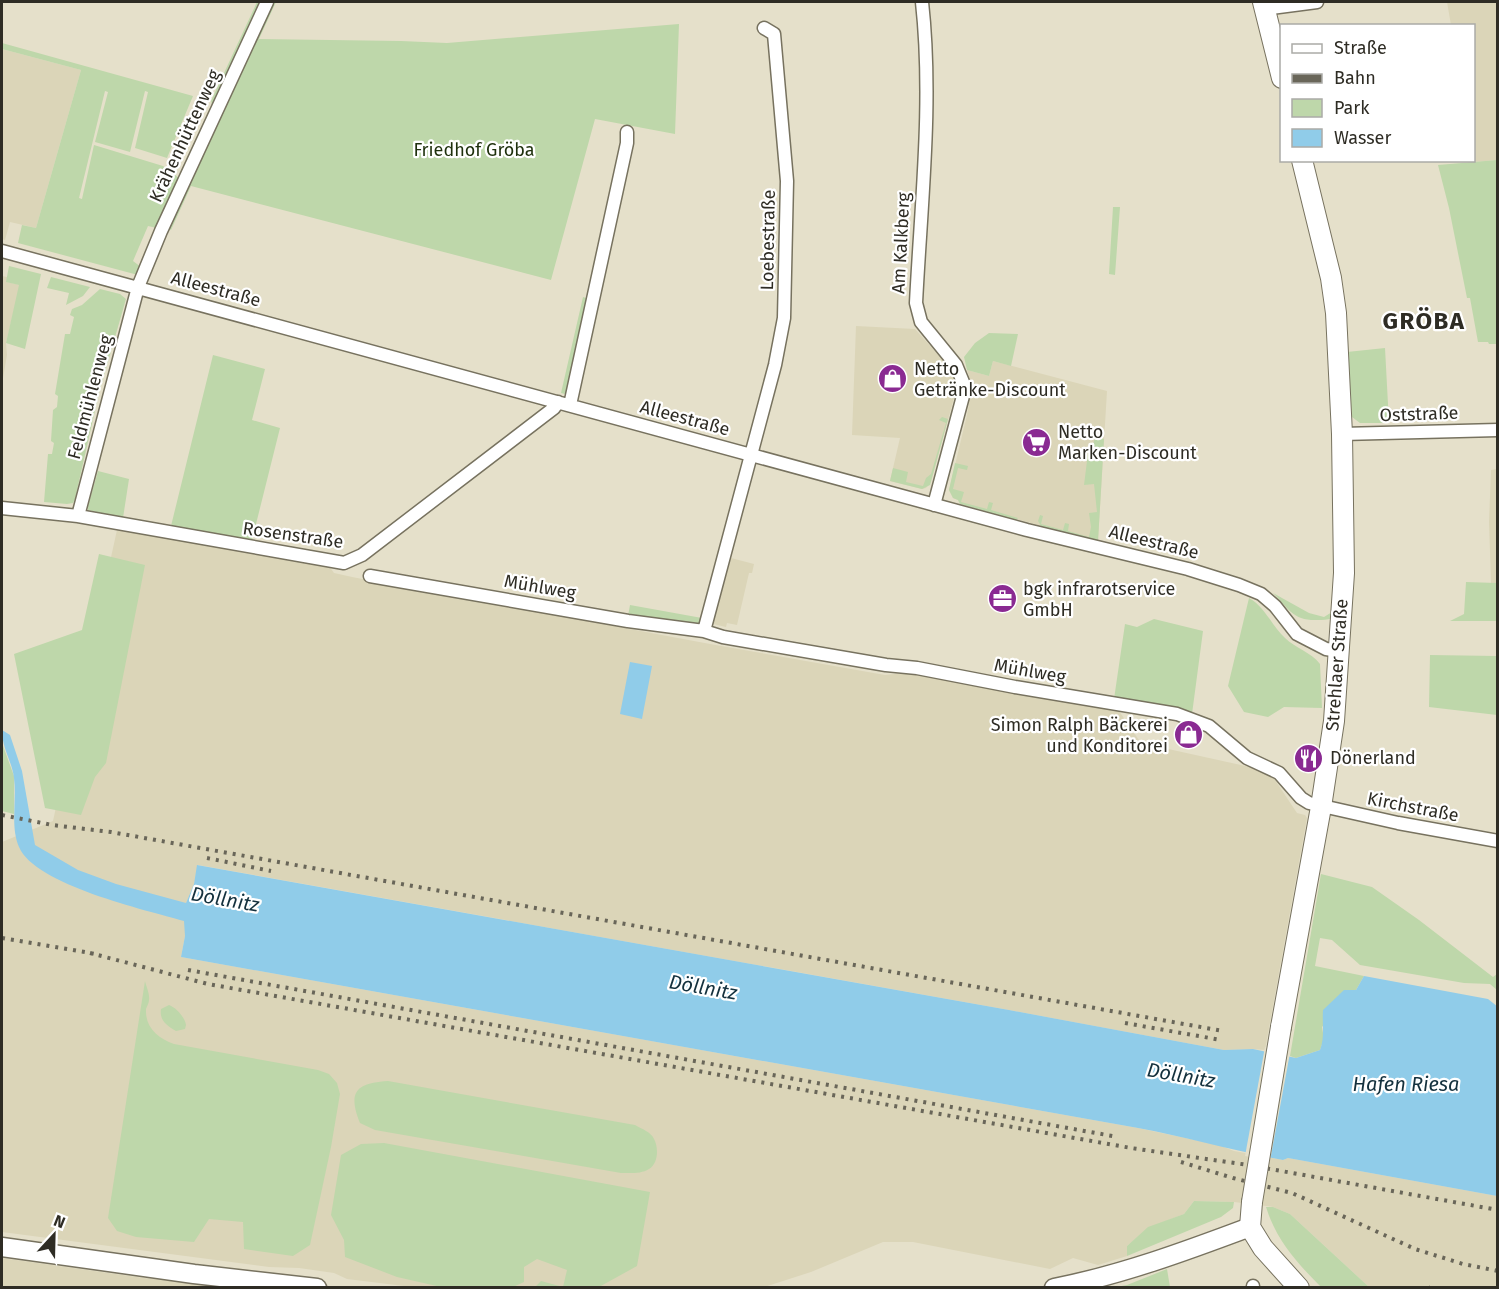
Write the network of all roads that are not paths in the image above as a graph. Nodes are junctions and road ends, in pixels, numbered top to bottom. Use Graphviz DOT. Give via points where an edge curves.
graph roads {
  1 [pos="267,2"];
  2 [pos="921,2"];
  3 [pos="1317,2"];
  4 [pos="1263,5"];
  5 [pos="764,28"];
  6 [pos="1280,74"];
  7 [pos="627,132"];
  8 [pos="1302,162"];
  9 [pos="2,251"];
  10 [pos="138,287"];
  11 [pos="564,403"];
  12 [pos="1497,430"];
  13 [pos="1342,434"];
  14 [pos="751,455"];
  15 [pos="934,505"];
  16 [pos="2,508"];
  17 [pos="78,516"];
  18 [pos="370,576"];
  19 [pos="704,632"];
  20 [pos="1339,651"];
  21 [pos="1321,807"];
  22 [pos="1497,841"];
  23 [pos="1250,1227"];
  24 [pos="2,1247"];
  25 [pos="315,1287"];
  26 [pos="1054,1287"];
  27 [pos="1299,1287"];
  1 -- 10 [label="street, Krähenhüttenweg"];
  2 -- 15 [label="street, Am Kalkberg" via="926,88 916,303 921,322 956,365 963,382 963,396"];
  3 -- 4 [label="street"];
  4 -- 6 [label="main road"];
  5 -- 14 [label="street, Loebestraße" via="774,34 787,181 784,318"];
  7 -- 11 [label="street"];
  8 -- 13 [label="main road, Strehlaer Straße" via="1331,278"];
  9 -- 10 [label="street, Alleestraße"];
  10 -- 11 [label="street, Alleestraße"];
  10 -- 17 [label="street, Feldmühlenweg"];
  11 -- 14 [label="street, Alleestraße"];
  11 -- 17 [label="street, Rosenstraße" via="362,555 344,563"];
  12 -- 13 [label="street, Oststraße"];
  13 -- 20 [label="main road, Strehlaer Straße" via="1344,573"];
  14 -- 15 [label="street, Alleestraße"];
  14 -- 19 [label="street"];
  15 -- 20 [label="street, Alleestraße" via="1239,585 1261,594 1297,634 1326,649"];
  16 -- 17 [label="street, Rosenstraße"];
  18 -- 19 [label="street, Mühlweg"];
  19 -- 21 [label="street, Mühlweg" via="1177,714 1209,726 1247,758 1279,773 1300,798"];
  20 -- 21 [label="main road, Strehlaer Straße" via="1334,721"];
  21 -- 22 [label="street, Kirchstraße"];
  21 -- 23 [label="main road, Strehlaer Straße, bridge"];
  23 -- 26 [label="main road" via="1158,1260"];
  23 -- 27 [label="main road" via="1263,1248"];
  24 -- 25 [label="main road"];
}
